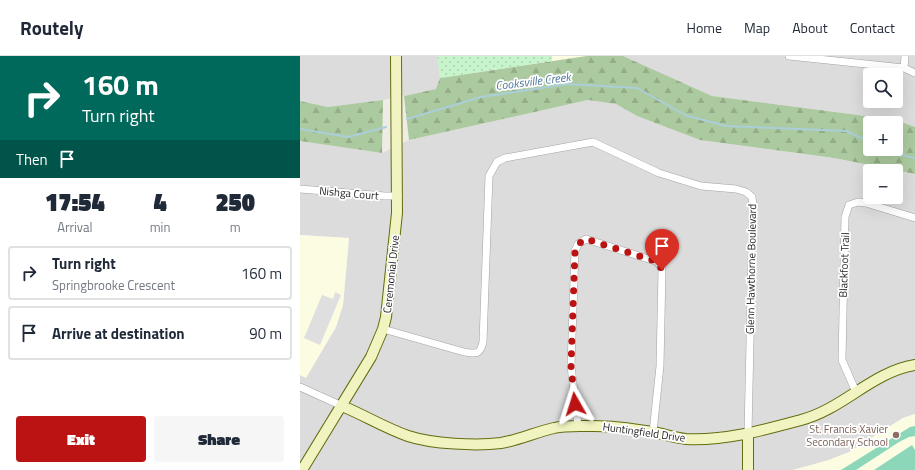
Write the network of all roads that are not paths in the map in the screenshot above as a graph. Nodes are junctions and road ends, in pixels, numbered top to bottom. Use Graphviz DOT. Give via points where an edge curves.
graph roads {
  1 [pos="396,56"];
  2 [pos="789,56"];
  3 [pos="905,56"];
  4 [pos="904,68"];
  5 [pos="915,73"];
  6 [pos="300,189"];
  7 [pos="398,196"];
  8 [pos="915,218"];
  9 [pos="383,329"];
  10 [pos="915,365"];
  11 [pos="300,387"];
  12 [pos="856,392"];
  13 [pos="342,406"];
  14 [pos="578,426"];
  15 [pos="653,432"];
  16 [pos="748,433"];
  17 [pos="302,470"];
  18 [pos="748,470"];
  1 -- 7 [label="street, Ceremonial Drive"];
  2 -- 4 [label="street"];
  3 -- 4 [label="street"];
  4 -- 5 [label="street"];
  6 -- 7 [label="street, Nishga Court"];
  7 -- 9 [label="street, Ceremonial Drive" via="388,304"];
  8 -- 12 [label="street, Blackfoot Trail" via="862,202 848,205 845,217 842,360"];
  9 -- 13 [label="street, Ceremonial Drive" via="371,357"];
  9 -- 16 [label="street, Glenn Hawthorne Boulevard" via="464,352 477,353 481,350 489,176 497,162 505,158 593,142 659,173 701,186 736,189 752,197"];
  10 -- 12 [label="street, Huntingfield Drive" via="891,372"];
  11 -- 13 [label="street"];
  12 -- 16 [label="street, Huntingfield Drive" via="822,413"];
  13 -- 14 [label="street, Huntingfield Drive" via="409,436 476,445 517,440 554,428"];
  13 -- 17 [label="street, Ceremonial Drive"];
  14 -- 15 [label="street, Huntingfield Drive"];
  14 -- 15 [label="street" via="571,366 575,251 578,244 586,239 658,262 662,270 660,366"];
  15 -- 16 [label="street, Huntingfield Drive" via="683,439"];
  16 -- 18 [label="street, Glenn Hawthorne Boulevard"];
}
